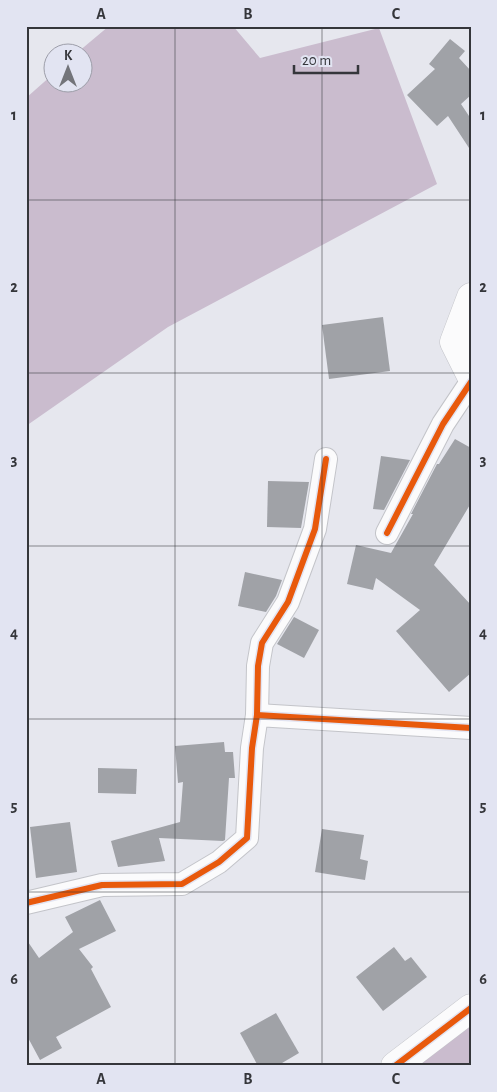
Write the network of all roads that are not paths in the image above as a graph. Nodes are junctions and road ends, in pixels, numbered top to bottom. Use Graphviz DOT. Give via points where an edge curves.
graph roads {
  1 [pos="471,297"];
  2 [pos="471,376"];
  3 [pos="471,382"];
  4 [pos="326,459"];
  5 [pos="387,533"];
  6 [pos="257,715"];
  7 [pos="471,728"];
  8 [pos="26,903"];
  9 [pos="471,1008"];
  10 [pos="395,1066"];
  1 -- 2 [label="street" via="454,342"];
  3 -- 5 [label="street" via="443,424"];
  4 -- 6 [label="street" via="315,529 288,602 262,642"];
  6 -- 7 [label="street"];
  6 -- 8 [label="street" via="247,838 219,862 182,884 102,886"];
  9 -- 10 [label="street"];
}
